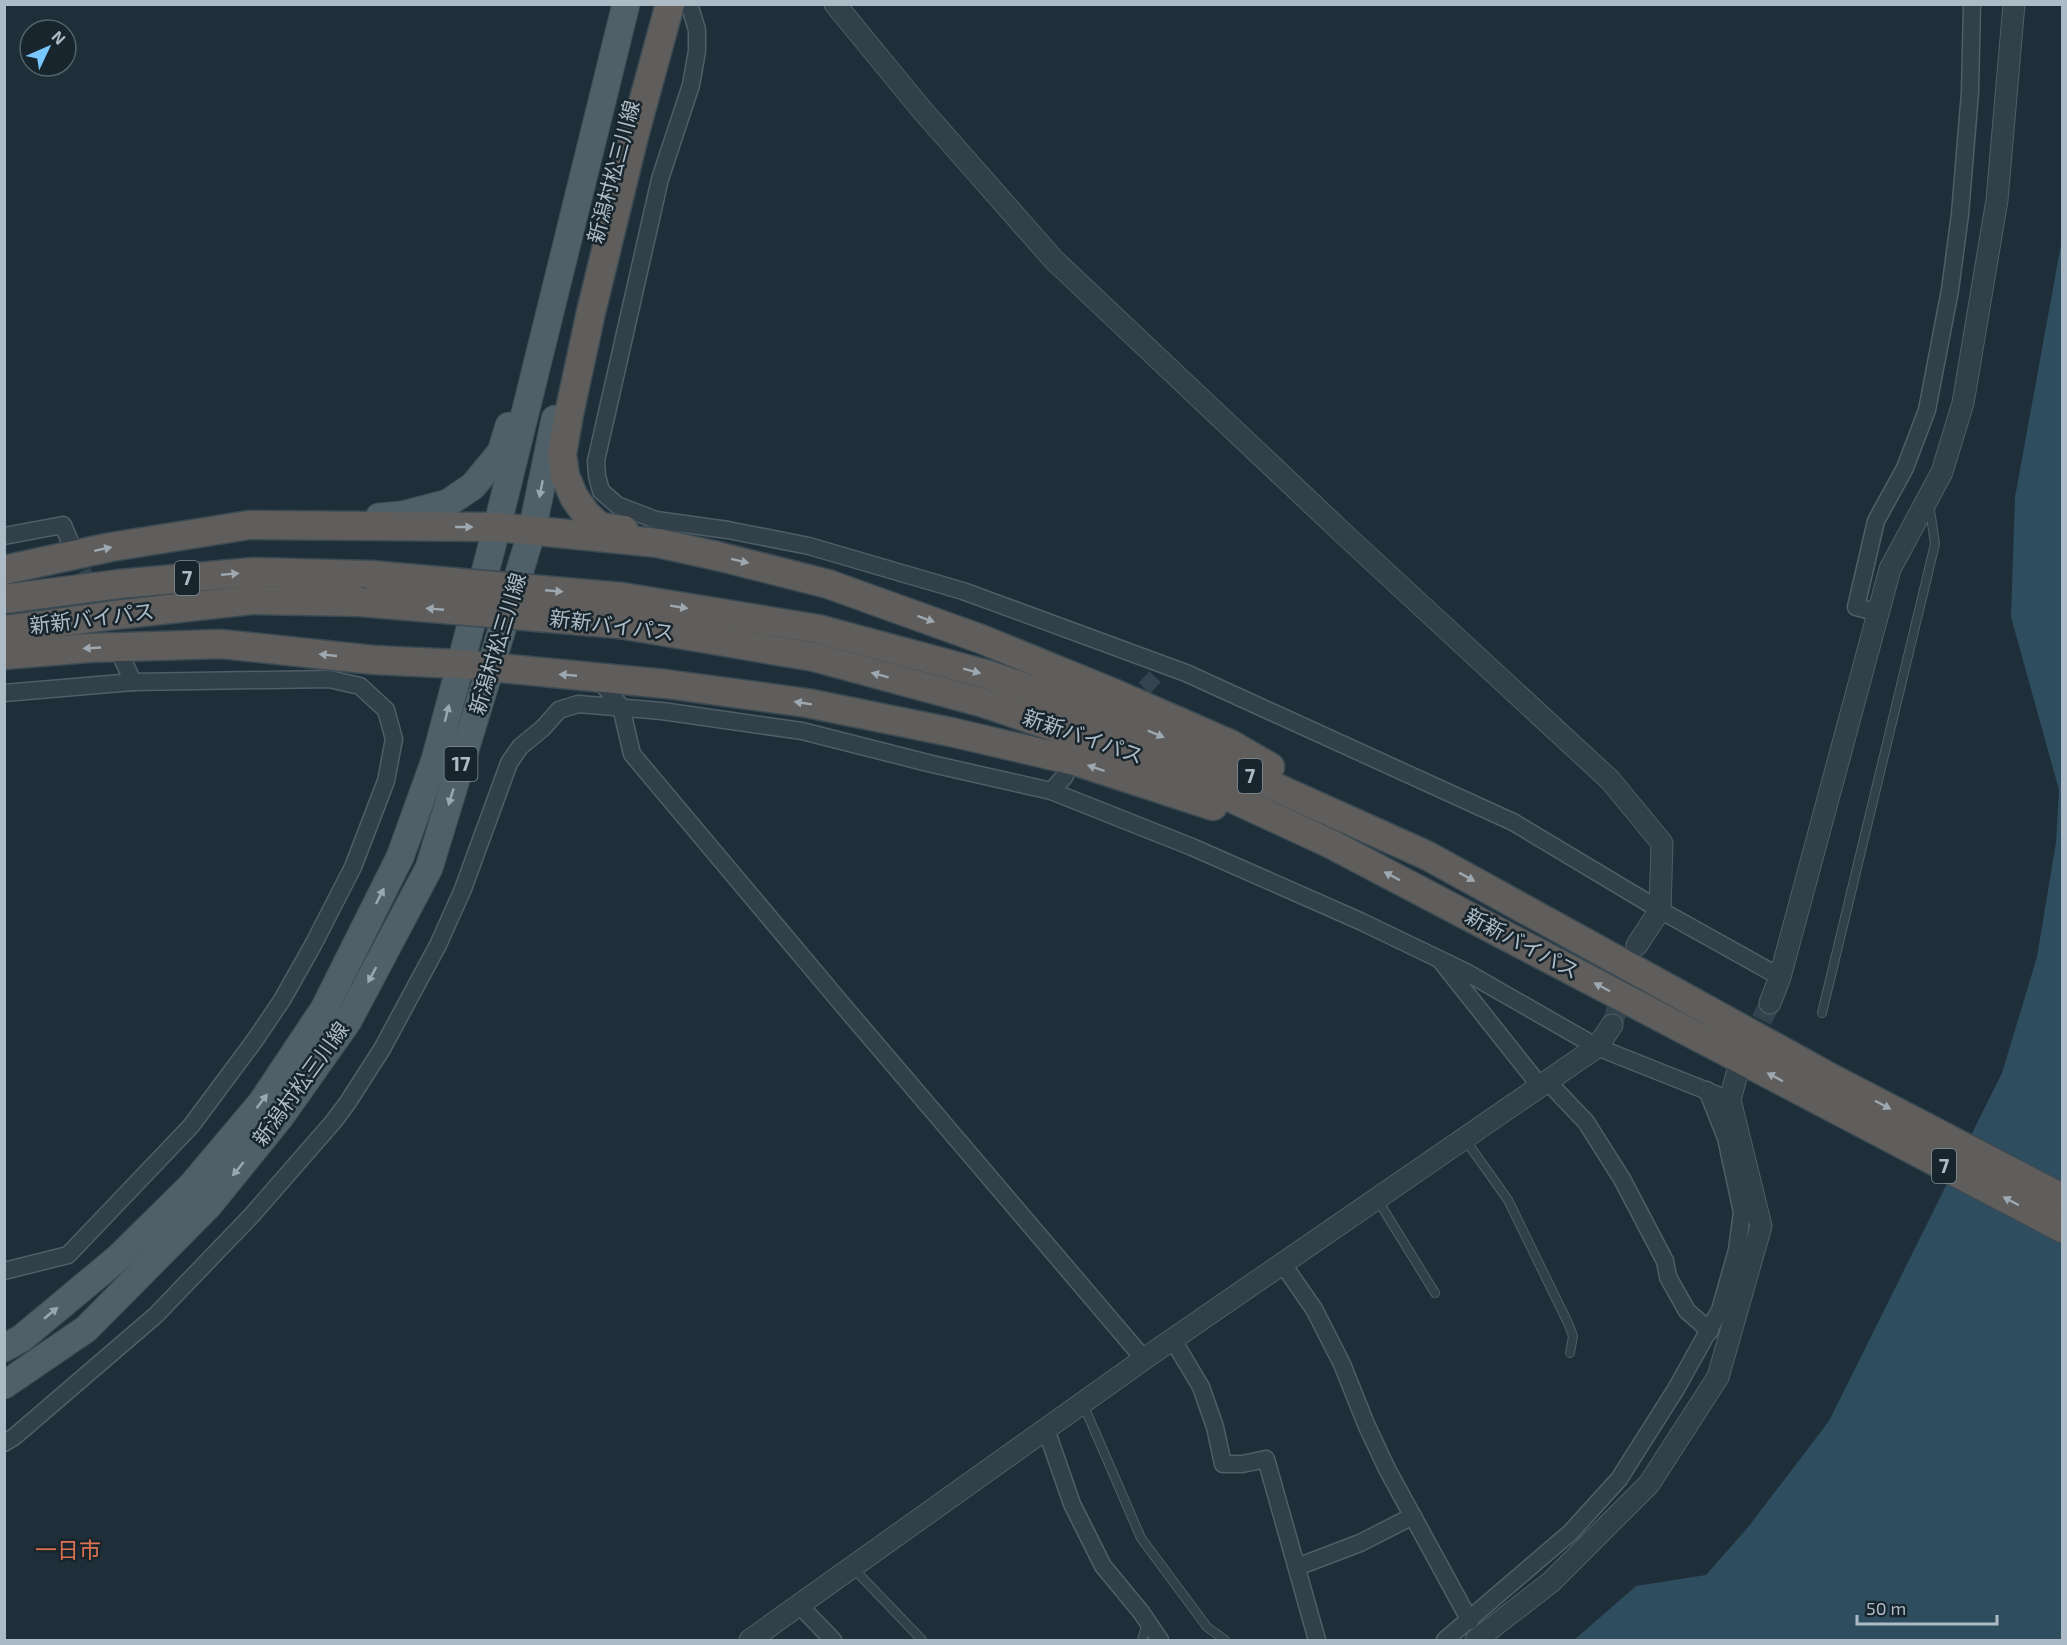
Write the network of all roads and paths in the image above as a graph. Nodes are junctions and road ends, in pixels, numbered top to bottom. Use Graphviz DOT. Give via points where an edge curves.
graph roads {
  1 [pos="626,4"];
  2 [pos="660,4"];
  3 [pos="670,4"];
  4 [pos="686,4"];
  5 [pos="835,4"];
  6 [pos="1972,4"];
  7 [pos="2014,4"];
  8 [pos="555,291"];
  9 [pos="1929,497"];
  10 [pos="289,525"];
  11 [pos="497,527"];
  12 [pos="658,528"];
  13 [pos="532,531"];
  14 [pos="4,536"];
  15 [pos="73,549"];
  16 [pos="707,554"];
  17 [pos="4,570"];
  18 [pos="4,599"];
  19 [pos="620,610"];
  20 [pos="1879,613"];
  21 [pos="4,630"];
  22 [pos="4,655"];
  23 [pos="123,660"];
  24 [pos="374,660"];
  25 [pos="459,664"];
  26 [pos="491,668"];
  27 [pos="1162,669"];
  28 [pos="1186,673"];
  29 [pos="597,678"];
  30 [pos="133,682"];
  31 [pos="360,686"];
  32 [pos="4,693"];
  33 [pos="621,707"];
  34 [pos="1065,776"];
  35 [pos="1051,791"];
  36 [pos="1331,844"];
  37 [pos="1428,856"];
  38 [pos="1660,910"];
  39 [pos="1637,945"];
  40 [pos="1438,958"];
  41 [pos="1780,976"];
  42 [pos="1770,1003"];
  43 [pos="1822,1013"];
  44 [pos="1612,1025"];
  45 [pos="1598,1047"];
  46 [pos="1738,1070"];
  47 [pos="1543,1083"];
  48 [pos="1707,1090"];
  49 [pos="1829,1091"];
  50 [pos="1730,1100"];
  51 [pos="1464,1138"];
  52 [pos="1376,1198"];
  53 [pos="2062,1198"];
  54 [pos="2062,1228"];
  55 [pos="1282,1263"];
  56 [pos="4,1271"];
  57 [pos="1435,1293"];
  58 [pos="1710,1331"];
  59 [pos="1173,1340"];
  60 [pos="4,1348"];
  61 [pos="1570,1353"];
  62 [pos="1144,1359"];
  63 [pos="4,1385"];
  64 [pos="1082,1403"];
  65 [pos="1046,1429"];
  66 [pos="4,1443"];
  67 [pos="1413,1516"];
  68 [pos="1297,1567"];
  69 [pos="852,1568"];
  70 [pos="800,1606"];
  71 [pos="1147,1622"];
  72 [pos="1473,1631"];
  73 [pos="750,1641"];
  74 [pos="833,1641"];
  75 [pos="922,1641"];
  76 [pos="1142,1641"];
  77 [pos="1160,1641"];
  78 [pos="1225,1641"];
  79 [pos="1317,1641"];
  80 [pos="1445,1641"];
  1 -- 8 [label="main road, 新潟村松三川線 / 17"];
  2 -- 13 [label="main road, 新潟村松三川線 / 17, one-way" via="605,202"];
  3 -- 12 [label="highway" via="594,300 562,454 565,476 574,497 600,527"];
  4 -- 12 [label="street" via="697,30 693,74 660,179 596,461 601,490 616,505"];
  5 -- 38 [label="street" via="1054,260 1610,780 1662,843"];
  6 -- 20 [label="street" via="1970,92 1960,214 1927,411 1905,468 1876,521 1856,607"];
  7 -- 9 [label="street" via="1997,200 1963,403 1942,472"];
  8 -- 10 [label="main road" via="540,308 501,452 473,486 448,503 402,515"];
  8 -- 11 [label="main road, 新潟村松三川線 / 17"];
  9 -- 20 [label="street" via="1890,569"];
  9 -- 43 [label="lane" via="1935,544"];
  10 -- 11 [label="highway, one-way"];
  17 -- 10 [label="highway, one-way" via="111,547 249,525"];
  11 -- 13 [label="highway"];
  11 -- 25 [label="main road, 新潟村松三川線 / 17"];
  12 -- 16 [label="highway"];
  12 -- 28 [label="street" via="728,530 809,546 963,591"];
  13 -- 16 [label="highway" via="658,543"];
  13 -- 26 [label="main road, 新潟村松三川線 / 17"];
  14 -- 15 [label="street" via="63,525"];
  16 -- 37 [label="highway, one-way" via="828,584 981,639 1111,692 1230,744"];
  18 -- 19 [label="highway, 新新バイパス / 7, one-way, bridge" via="253,572 371,575"];
  19 -- 21 [label="highway, 新新バイパス / 7, one-way, bridge" via="252,600"];
  36 -- 19 [label="highway, 新新バイパス / 7, one-way" via="1145,758 984,703"];
  19 -- 37 [label="highway, 新新バイパス / 7, one-way" via="818,630 989,675 1153,732"];
  20 -- 41 [label="street"];
  24 -- 22 [label="highway, one-way" via="221,644"];
  23 -- 30 [label="street"];
  24 -- 25 [label="highway"];
  24 -- 31 [label="street"];
  25 -- 26 [label="highway"];
  60 -- 25 [label="main road, 新潟村松三川線 / 17, one-way" via="22,1338 118,1258 192,1185 262,1102 324,1009 400,857 435,760"];
  29 -- 26 [label="highway, one-way"];
  26 -- 63 [label="main road, 新潟村松三川線 / 17, one-way" via="429,868 348,1021 281,1116 209,1205 86,1329"];
  27 -- 28 [label="street"];
  28 -- 38 [label="street" via="1513,822"];
  29 -- 33 [label="street"];
  36 -- 29 [label="highway, one-way" via="1075,761 951,732 807,703"];
  30 -- 31 [label="street" via="329,679"];
  30 -- 32 [label="street"];
  31 -- 56 [label="street" via="386,710 394,739 386,781 353,867 282,1000 190,1126 68,1255"];
  33 -- 35 [label="street" via="802,731"];
  33 -- 62 [label="street" via="632,754"];
  33 -- 66 [label="street" via="578,704 560,710 520,747 510,763 438,945 382,1049 341,1111 252,1215 156,1315"];
  34 -- 35 [label="street"];
  35 -- 40 [label="street" via="1192,847"];
  49 -- 36 [label="highway, 新新バイパス / 7, one-way"];
  37 -- 49 [label="highway, 新新バイパス / 7, one-way"];
  38 -- 39 [label="street"];
  38 -- 41 [label="street"];
  40 -- 45 [label="street"];
  40 -- 47 [label="street"];
  41 -- 42 [label="street"];
  44 -- 45 [label="street"];
  45 -- 47 [label="street"];
  45 -- 48 [label="street"];
  46 -- 50 [label="street"];
  47 -- 51 [label="street"];
  47 -- 58 [label="street" via="1586,1122 1622,1179 1687,1311"];
  48 -- 50 [label="street"];
  48 -- 58 [label="street" via="1726,1138 1742,1212 1737,1250"];
  49 -- 53 [label="highway, 新新バイパス / 7, one-way"];
  54 -- 49 [label="highway, 新新バイパス / 7, one-way"];
  50 -- 72 [label="street" via="1761,1226 1718,1377 1649,1484 1551,1582"];
  51 -- 52 [label="street"];
  51 -- 61 [label="lane" via="1508,1200 1525,1233 1573,1336"];
  52 -- 55 [label="street"];
  52 -- 57 [label="lane"];
  55 -- 59 [label="street"];
  55 -- 67 [label="street" via="1314,1309"];
  58 -- 72 [label="street" via="1619,1479"];
  59 -- 62 [label="street"];
  59 -- 68 [label="street" via="1201,1387 1223,1464 1266,1459"];
  62 -- 64 [label="street"];
  64 -- 65 [label="street"];
  64 -- 78 [label="lane" via="1142,1538 1207,1627"];
  65 -- 69 [label="street"];
  65 -- 71 [label="street" via="1072,1504 1103,1566"];
  67 -- 68 [label="street" via="1360,1543"];
  67 -- 72 [label="street"];
  68 -- 79 [label="street"];
  69 -- 70 [label="street"];
  69 -- 75 [label="lane"];
  70 -- 73 [label="street"];
  70 -- 74 [label="street"];
  71 -- 76 [label="lane"];
  71 -- 77 [label="street"];
  72 -- 80 [label="street"];
}
